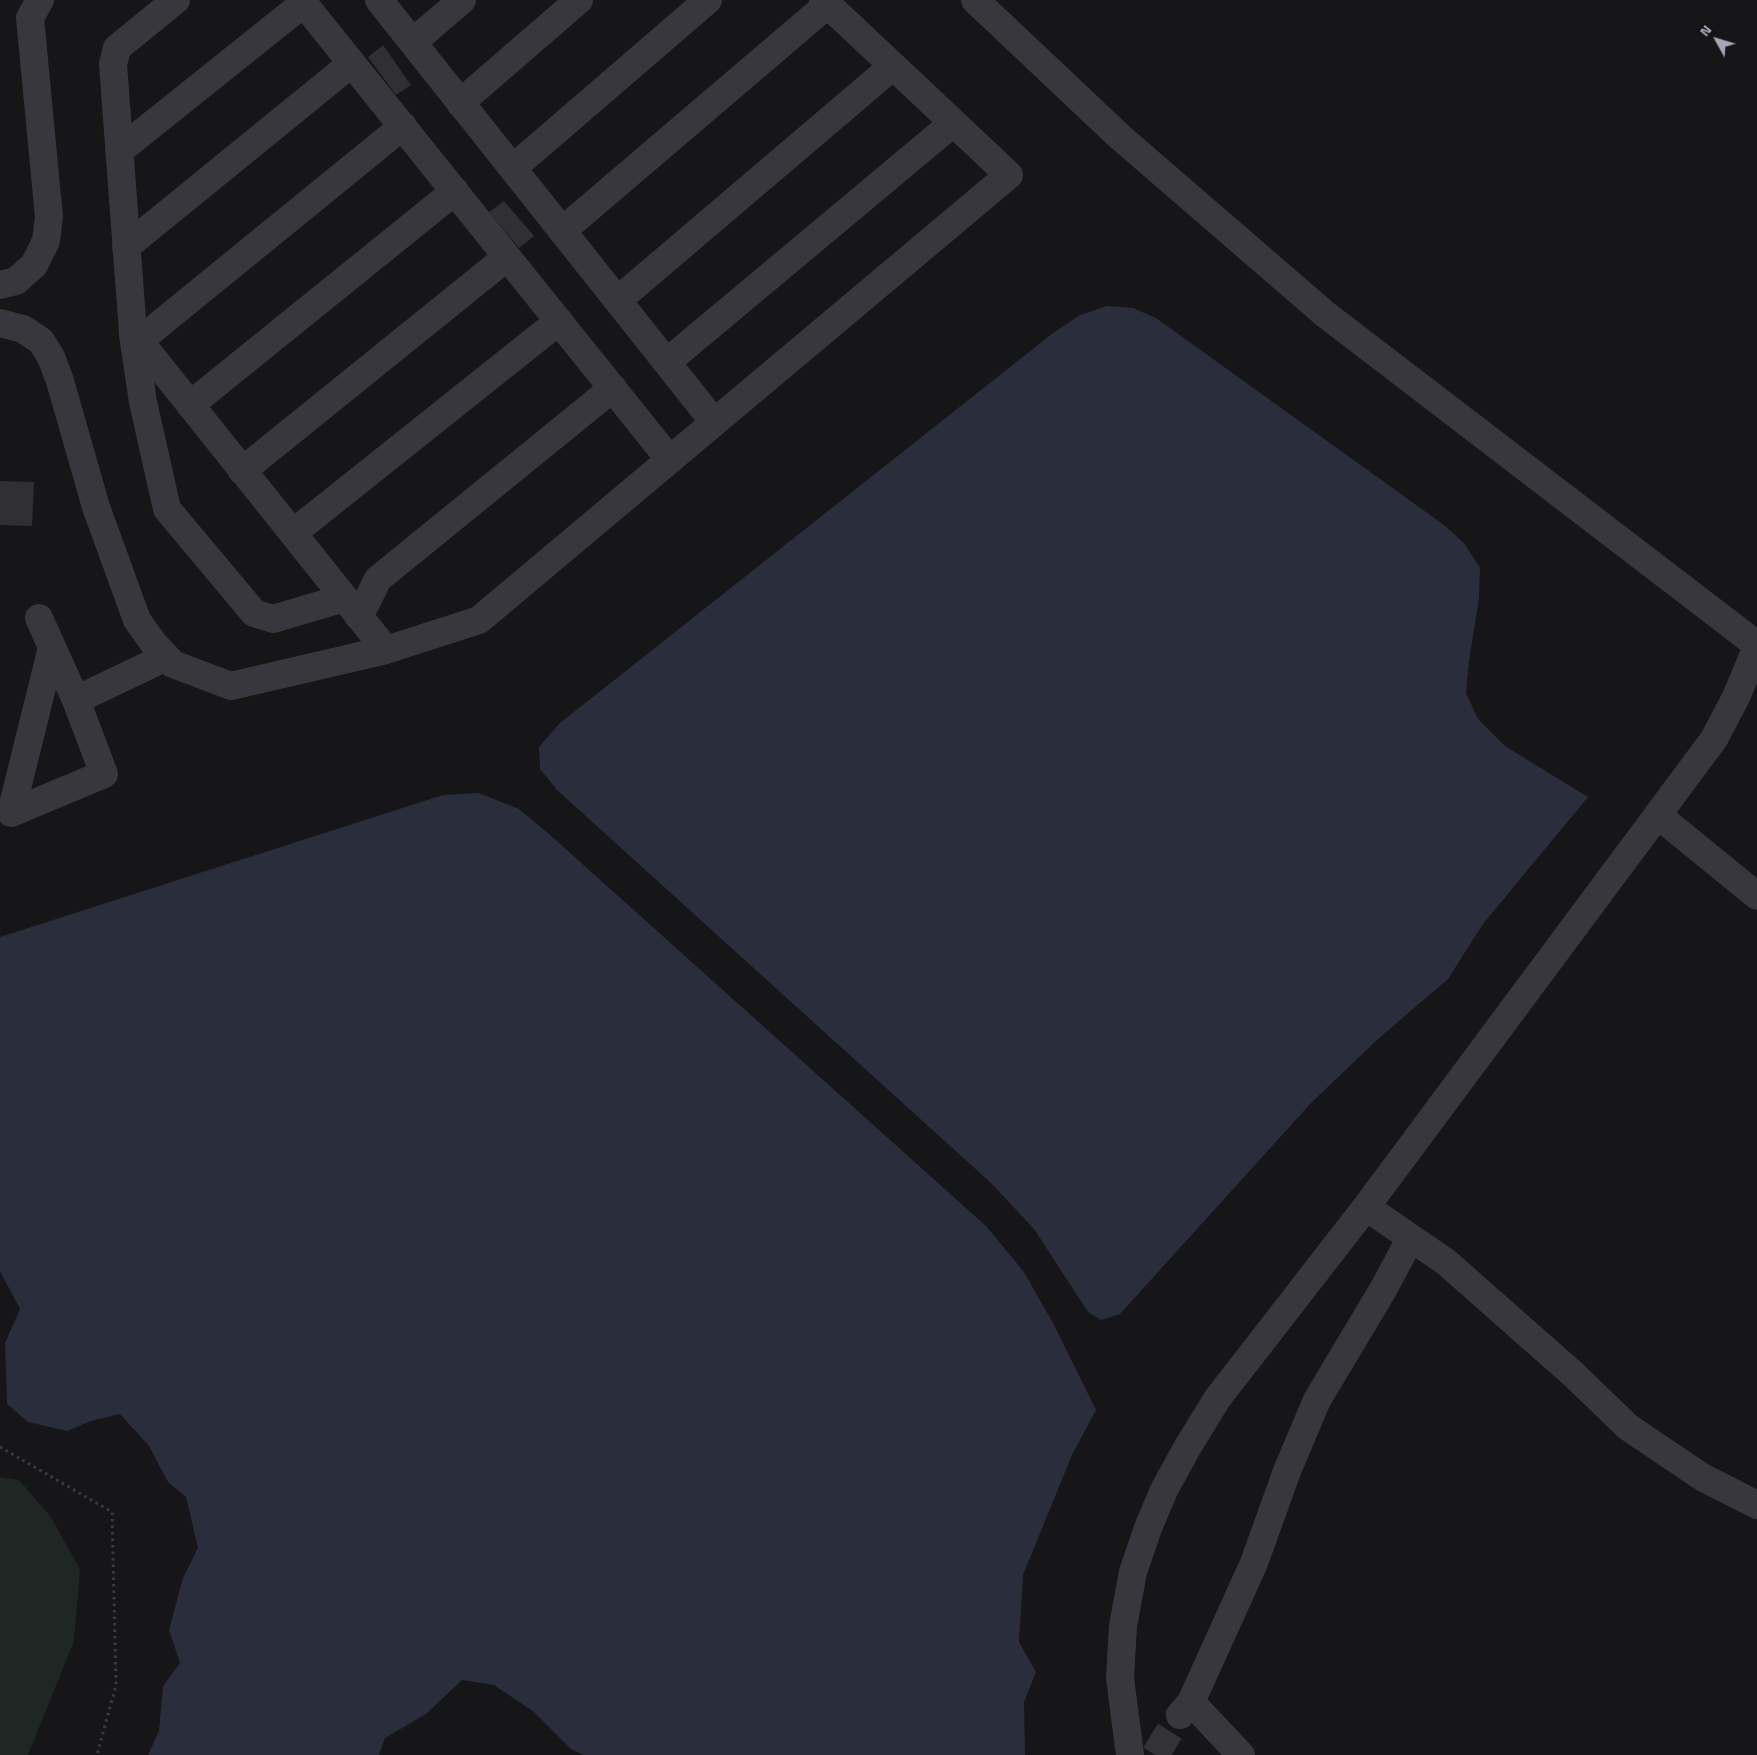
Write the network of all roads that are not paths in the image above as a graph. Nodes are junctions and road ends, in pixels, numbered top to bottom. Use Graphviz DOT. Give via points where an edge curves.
graph roads {
  1 [pos="40,0"];
  2 [pos="176,0"];
  3 [pos="379,0"];
  4 [pos="462,0"];
  5 [pos="579,0"];
  6 [pos="708,0"];
  7 [pos="976,0"];
  8 [pos="302,2"];
  9 [pos="825,2"];
  10 [pos="413,42"];
  11 [pos="352,63"];
  12 [pos="893,66"];
  13 [pos="460,103"];
  14 [pos="953,123"];
  15 [pos="403,126"];
  16 [pos="119,151"];
  17 [pos="513,168"];
  18 [pos="455,191"];
  19 [pos="562,231"];
  20 [pos="126,247"];
  21 [pos="507,257"];
  22 [pos="0,285"];
  23 [pos="618,300"];
  24 [pos="559,321"];
  25 [pos="0,323"];
  26 [pos="136,337"];
  27 [pos="667,362"];
  28 [pos="612,388"];
  29 [pos="190,405"];
  30 [pos="714,422"];
  31 [pos="670,460"];
  32 [pos="242,471"];
  33 [pos="293,534"];
  34 [pos="352,607"];
  35 [pos="39,618"];
  36 [pos="1757,646"];
  37 [pos="52,647"];
  38 [pos="386,650"];
  39 [pos="166,657"];
  40 [pos="76,700"];
  41 [pos="1659,816"];
  42 [pos="1757,896"];
  43 [pos="1366,1207"];
  44 [pos="1410,1239"];
  45 [pos="1757,1505"];
  46 [pos="1130,1755"];
  47 [pos="1241,1755"];
  1 -- 22 [label="street" via="30,18 49,217 46,241 34,265 16,281"];
  2 -- 16 [label="street" via="117,48 113,64"];
  3 -- 10 [label="street"];
  4 -- 10 [label="street"];
  5 -- 13 [label="street"];
  6 -- 17 [label="street"];
  7 -- 36 [label="street" via="1119,136 1325,314"];
  8 -- 11 [label="street"];
  8 -- 16 [label="street"];
  9 -- 12 [label="street"];
  9 -- 19 [label="street"];
  10 -- 13 [label="street"];
  11 -- 15 [label="street"];
  11 -- 20 [label="street"];
  12 -- 14 [label="street"];
  12 -- 23 [label="street"];
  13 -- 17 [label="street"];
  14 -- 27 [label="street"];
  14 -- 30 [label="street" via="1009,175"];
  15 -- 18 [label="street"];
  15 -- 26 [label="street"];
  16 -- 20 [label="street"];
  17 -- 19 [label="street"];
  18 -- 21 [label="street"];
  18 -- 29 [label="street"];
  19 -- 23 [label="street"];
  20 -- 26 [label="street"];
  21 -- 24 [label="street"];
  21 -- 32 [label="street"];
  23 -- 27 [label="street"];
  24 -- 28 [label="street"];
  24 -- 33 [label="street"];
  25 -- 39 [label="street" via="23,329 41,341 51,357 96,507 137,620"];
  26 -- 29 [label="street"];
  26 -- 34 [label="street" via="143,402 167,509 254,613 273,619"];
  27 -- 30 [label="street"];
  28 -- 31 [label="street"];
  28 -- 34 [label="street" via="378,579"];
  29 -- 32 [label="street"];
  30 -- 31 [label="street"];
  31 -- 38 [label="street" via="479,620"];
  32 -- 33 [label="street"];
  33 -- 34 [label="street"];
  34 -- 38 [label="street"];
  35 -- 37 [label="street"];
  36 -- 41 [label="street" via="1714,739"];
  37 -- 40 [label="street"];
  37 -- 40 [label="street" via="11,813 104,774"];
  38 -- 39 [label="street" via="231,686 172,664"];
  39 -- 40 [label="street"];
  41 -- 42 [label="street"];
  41 -- 43 [label="street"];
  43 -- 44 [label="street"];
  43 -- 46 [label="street" via="1217,1399 1164,1490 1133,1572 1123,1626 1120,1678"];
  44 -- 45 [label="street" via="1446,1262 1628,1427 1702,1477"];
  44 -- 47 [label="street" via="1317,1400 1254,1563 1186,1708"];
}
